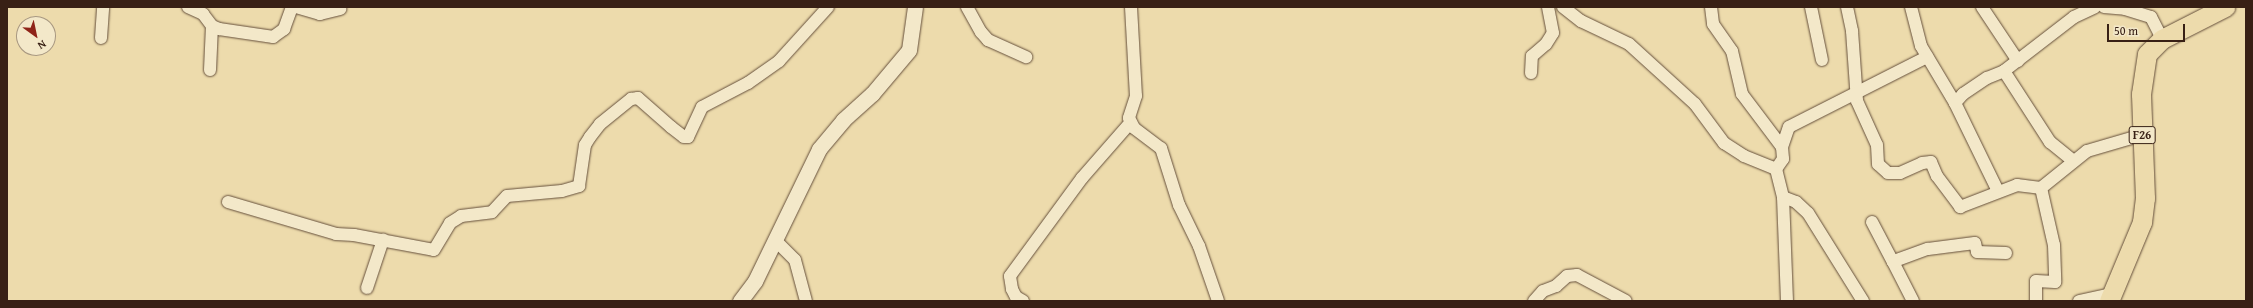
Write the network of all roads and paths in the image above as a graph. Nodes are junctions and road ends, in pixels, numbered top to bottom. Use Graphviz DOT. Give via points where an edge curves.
graph roads {
  1 [pos="103,7"];
  2 [pos="188,7"];
  3 [pos="292,7"];
  4 [pos="296,7"];
  5 [pos="828,7"];
  6 [pos="915,7"];
  7 [pos="967,7"];
  8 [pos="1131,7"];
  9 [pos="1548,7"];
  10 [pos="1563,7"];
  11 [pos="1711,7"];
  12 [pos="1811,7"];
  13 [pos="1847,7"];
  14 [pos="1911,7"];
  15 [pos="1982,7"];
  16 [pos="2095,7"];
  17 [pos="2104,7"];
  18 [pos="2225,7"];
  19 [pos="2125,8"];
  20 [pos="340,9"];
  21 [pos="212,26"];
  22 [pos="101,38"];
  23 [pos="2162,39"];
  24 [pos="1026,57"];
  25 [pos="1927,57"];
  26 [pos="1822,60"];
  27 [pos="2018,61"];
  28 [pos="210,70"];
  29 [pos="2004,71"];
  30 [pos="1531,73"];
  31 [pos="1857,93"];
  32 [pos="1955,104"];
  33 [pos="1131,122"];
  34 [pos="2142,136"];
  35 [pos="1782,147"];
  36 [pos="2070,159"];
  37 [pos="1776,169"];
  38 [pos="2041,188"];
  39 [pos="1998,191"];
  40 [pos="1783,197"];
  41 [pos="228,202"];
  42 [pos="1872,222"];
  43 [pos="383,240"];
  44 [pos="775,240"];
  45 [pos="2006,253"];
  46 [pos="1893,262"];
  47 [pos="367,288"];
  48 [pos="2111,298"];
  49 [pos="740,301"];
  50 [pos="806,301"];
  51 [pos="1023,301"];
  52 [pos="1218,301"];
  53 [pos="1534,301"];
  54 [pos="1626,301"];
  55 [pos="1787,301"];
  56 [pos="1863,301"];
  57 [pos="1913,301"];
  58 [pos="2036,301"];
  59 [pos="2079,301"];
  1 -- 22 [label="street"];
  2 -- 21 [label="street" via="203,14"];
  3 -- 21 [label="street" via="284,29 273,37"];
  4 -- 20 [label="street" via="320,14"];
  5 -- 43 [label="street" via="779,61 748,83 702,107 688,137 684,137 671,127 638,98 631,99 600,124 585,145 579,186 562,191 507,196 492,212 461,216 450,223 434,250 421,250"];
  6 -- 44 [label="street" via="909,50 872,94 843,120 819,149"];
  7 -- 24 [label="street" via="988,40"];
  8 -- 33 [label="street" via="1136,96"];
  9 -- 30 [label="street" via="1553,33 1546,44 1532,56"];
  10 -- 37 [label="street" via="1581,21 1629,44 1695,104 1724,143 1744,156"];
  11 -- 35 [label="street" via="1713,24 1732,51 1742,94"];
  12 -- 26 [label="street"];
  13 -- 31 [label="street" via="1852,30"];
  14 -- 25 [label="street" via="1914,25"];
  15 -- 27 [label="street"];
  16 -- 27 [label="street" via="2074,17"];
  17 -- 19 [label="street"];
  18 -- 23 [label="main road, F26"];
  19 -- 23 [label="street" via="2151,17"];
  21 -- 28 [label="street"];
  23 -- 34 [label="main road, F26" via="2147,54 2144,63 2141,94"];
  25 -- 31 [label="street"];
  25 -- 32 [label="street"];
  27 -- 29 [label="street"];
  29 -- 32 [label="street" via="1987,78 1963,94"];
  29 -- 36 [label="street" via="2050,142"];
  31 -- 35 [label="street" via="1789,127"];
  31 -- 39 [label="street" via="1857,100 1877,145 1878,164 1888,173 1900,173 1922,163 1931,162 1937,176 1960,207"];
  32 -- 39 [label="street"];
  33 -- 51 [label="street" via="1073,189 1010,276 1016,297"];
  33 -- 52 [label="street" via="1145,138 1161,148 1176,198 1199,246"];
  34 -- 38 [label="street" via="2087,151"];
  34 -- 48 [label="main road, F26" via="2145,198 2142,222"];
  35 -- 37 [label="street" via="1783,159"];
  37 -- 40 [label="street"];
  38 -- 39 [label="street" via="2023,184"];
  38 -- 58 [label="street" via="2054,245 2055,282 2036,281"];
  40 -- 55 [label="street"];
  40 -- 56 [label="street" via="1796,202 1808,213"];
  41 -- 43 [label="street" via="324,232"];
  42 -- 46 [label="street"];
  43 -- 47 [label="street"];
  44 -- 49 [label="street" via="755,281"];
  44 -- 50 [label="street" via="795,260"];
  45 -- 46 [label="street" via="1977,252 1975,243 1928,249"];
  46 -- 57 [label="street"];
  48 -- 59 [label="street"];
  53 -- 54 [label="street" via="1543,291 1556,286 1567,276 1577,275"];
}
